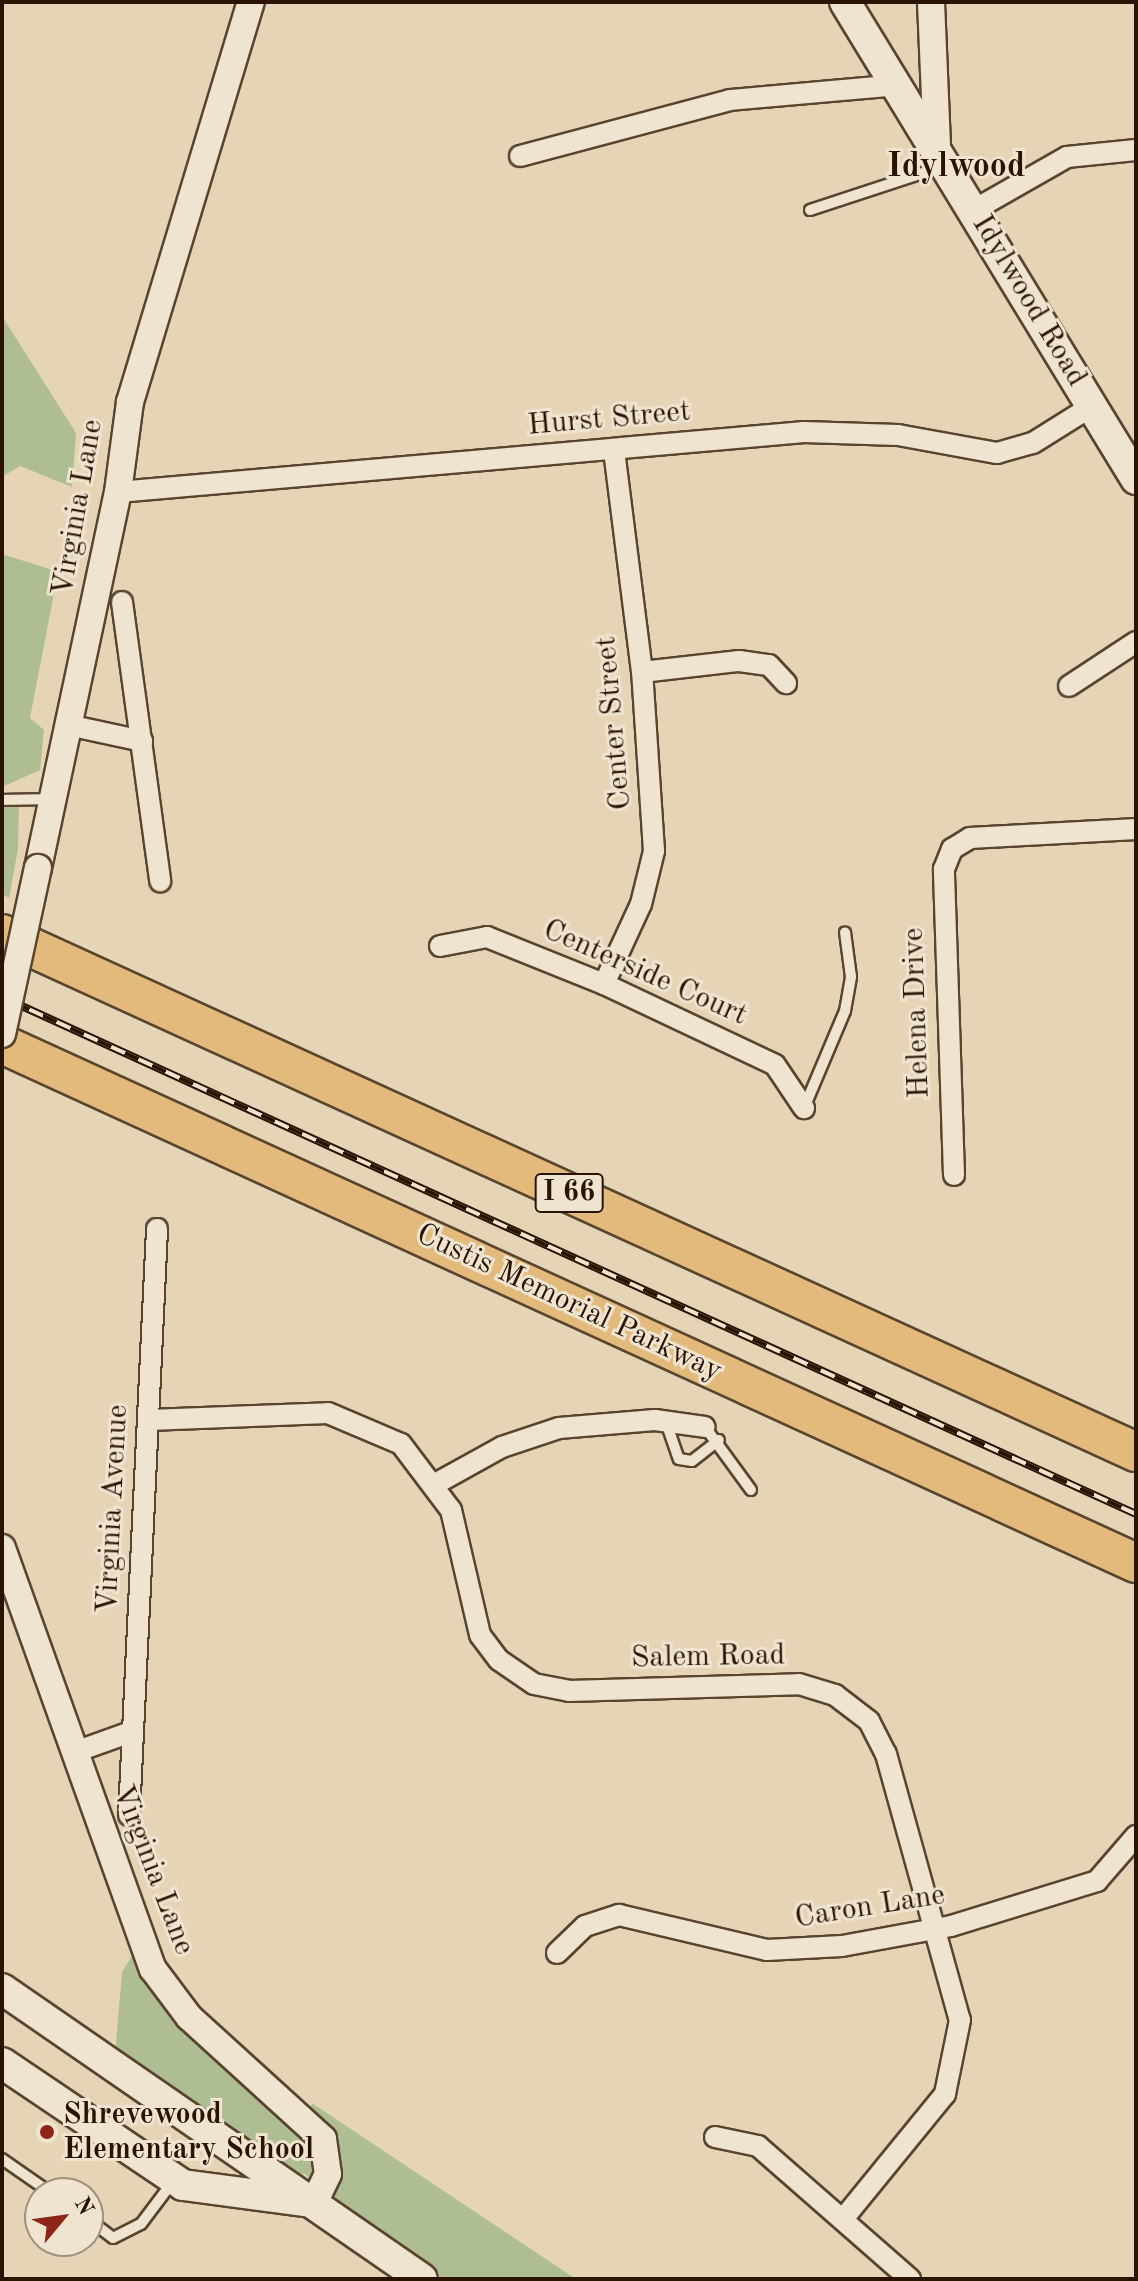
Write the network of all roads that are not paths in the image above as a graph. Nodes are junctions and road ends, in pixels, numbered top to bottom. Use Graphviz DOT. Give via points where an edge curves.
graph roads {
  1 [pos="251,2"];
  2 [pos="845,2"];
  3 [pos="931,2"];
  4 [pos="897,85"];
  5 [pos="1136,150"];
  6 [pos="520,156"];
  7 [pos="942,157"];
  8 [pos="810,210"];
  9 [pos="974,210"];
  10 [pos="1092,406"];
  11 [pos="614,449"];
  12 [pos="1134,471"];
  13 [pos="118,492"];
  14 [pos="122,602"];
  15 [pos="1136,642"];
  16 [pos="642,672"];
  17 [pos="786,683"];
  18 [pos="1069,686"];
  19 [pos="68,725"];
  20 [pos="142,741"];
  21 [pos="52,799"];
  22 [pos="2,800"];
  23 [pos="1136,829"];
  24 [pos="160,881"];
  25 [pos="845,932"];
  26 [pos="2,934"];
  27 [pos="440,946"];
  28 [pos="604,984"];
  29 [pos="2,1034"];
  30 [pos="2,1044"];
  31 [pos="804,1108"];
  32 [pos="954,1175"];
  33 [pos="157,1229"];
  34 [pos="149,1420"];
  35 [pos="666,1422"];
  36 [pos="712,1434"];
  37 [pos="1136,1452"];
  38 [pos="437,1483"];
  39 [pos="751,1490"];
  40 [pos="2,1548"];
  41 [pos="1136,1563"];
  42 [pos="131,1732"];
  43 [pos="75,1752"];
  44 [pos="129,1815"];
  45 [pos="1136,1836"];
  46 [pos="939,1927"];
  47 [pos="557,1953"];
  48 [pos="2,1989"];
  49 [pos="2,2063"];
  50 [pos="715,2137"];
  51 [pos="2,2159"];
  52 [pos="254,2160"];
  53 [pos="28,2177"];
  54 [pos="175,2179"];
  55 [pos="230,2193"];
  56 [pos="314,2203"];
  57 [pos="844,2218"];
  58 [pos="104,2231"];
  59 [pos="422,2279"];
  60 [pos="910,2279"];
  1 -- 13 [label="street, Virginia Lane" via="133,390"];
  2 -- 4 [label="main road, Idylwood Road"];
  3 -- 7 [label="street"];
  4 -- 6 [label="street" via="730,100"];
  4 -- 7 [label="main road, Idylwood Road"];
  5 -- 9 [label="street" via="1067,157"];
  7 -- 8 [label="lane"];
  7 -- 9 [label="main road, Idylwood Road"];
  9 -- 10 [label="main road, Idylwood Road"];
  10 -- 11 [label="street, Hurst Street" via="1033,443 997,453 855,431"];
  10 -- 12 [label="main road, Idylwood Road"];
  11 -- 13 [label="street, Hurst Street"];
  11 -- 16 [label="street, Center Street"];
  13 -- 19 [label="street, Virginia Lane"];
  14 -- 20 [label="street"];
  15 -- 18 [label="street"];
  16 -- 17 [label="street" via="739,661 769,665"];
  16 -- 28 [label="street, Center Street" via="654,851 641,904"];
  19 -- 20 [label="street"];
  19 -- 21 [label="street, Virginia Lane"];
  20 -- 24 [label="street"];
  21 -- 22 [label="lane"];
  21 -- 29 [label="street, Virginia Lane, bridge"];
  23 -- 32 [label="street, Helena Drive" via="970,838 952,849 944,869"];
  25 -- 31 [label="lane" via="851,977 845,1011"];
  26 -- 37 [label="highway, I 66"];
  27 -- 28 [label="street, Centerside Court" via="487,937"];
  28 -- 31 [label="street, Centerside Court" via="775,1065"];
  30 -- 41 [label="highway, Custis Memorial Parkway"];
  33 -- 34 [label="street, Virginia Avenue"];
  34 -- 38 [label="street, Salem Road" via="328,1413 390,1437"];
  34 -- 42 [label="street, Virginia Avenue"];
  35 -- 36 [label="street"];
  35 -- 36 [label="lane" via="679,1459 692,1461"];
  35 -- 38 [label="street" via="530,1435"];
  36 -- 39 [label="lane"];
  38 -- 46 [label="street, Salem Road" via="462,1542 480,1635 516,1674 569,1691 799,1684 853,1706 886,1754"];
  40 -- 43 [label="street, Virginia Lane"];
  42 -- 43 [label="street"];
  42 -- 44 [label="street, Virginia Avenue"];
  43 -- 56 [label="street, Virginia Lane" via="153,1969 189,2017 323,2139 328,2174"];
  45 -- 46 [label="street, Caron Lane" via="1097,1881"];
  46 -- 47 [label="street, Caron Lane" via="842,1946 767,1950 619,1915 585,1926"];
  46 -- 57 [label="street, Salem Road" via="960,2020 953,2071 927,2124"];
  48 -- 52 [label="main road"];
  49 -- 54 [label="main road"];
  50 -- 57 [label="street" via="758,2146"];
  51 -- 53 [label="lane"];
  52 -- 55 [label="main road" via="248,2185"];
  52 -- 56 [label="main road"];
  54 -- 55 [label="main road" via="201,2192"];
  54 -- 58 [label="lane" via="141,2224 113,2238"];
  55 -- 56 [label="main road"];
  56 -- 59 [label="main road"];
  57 -- 60 [label="street"];
}
